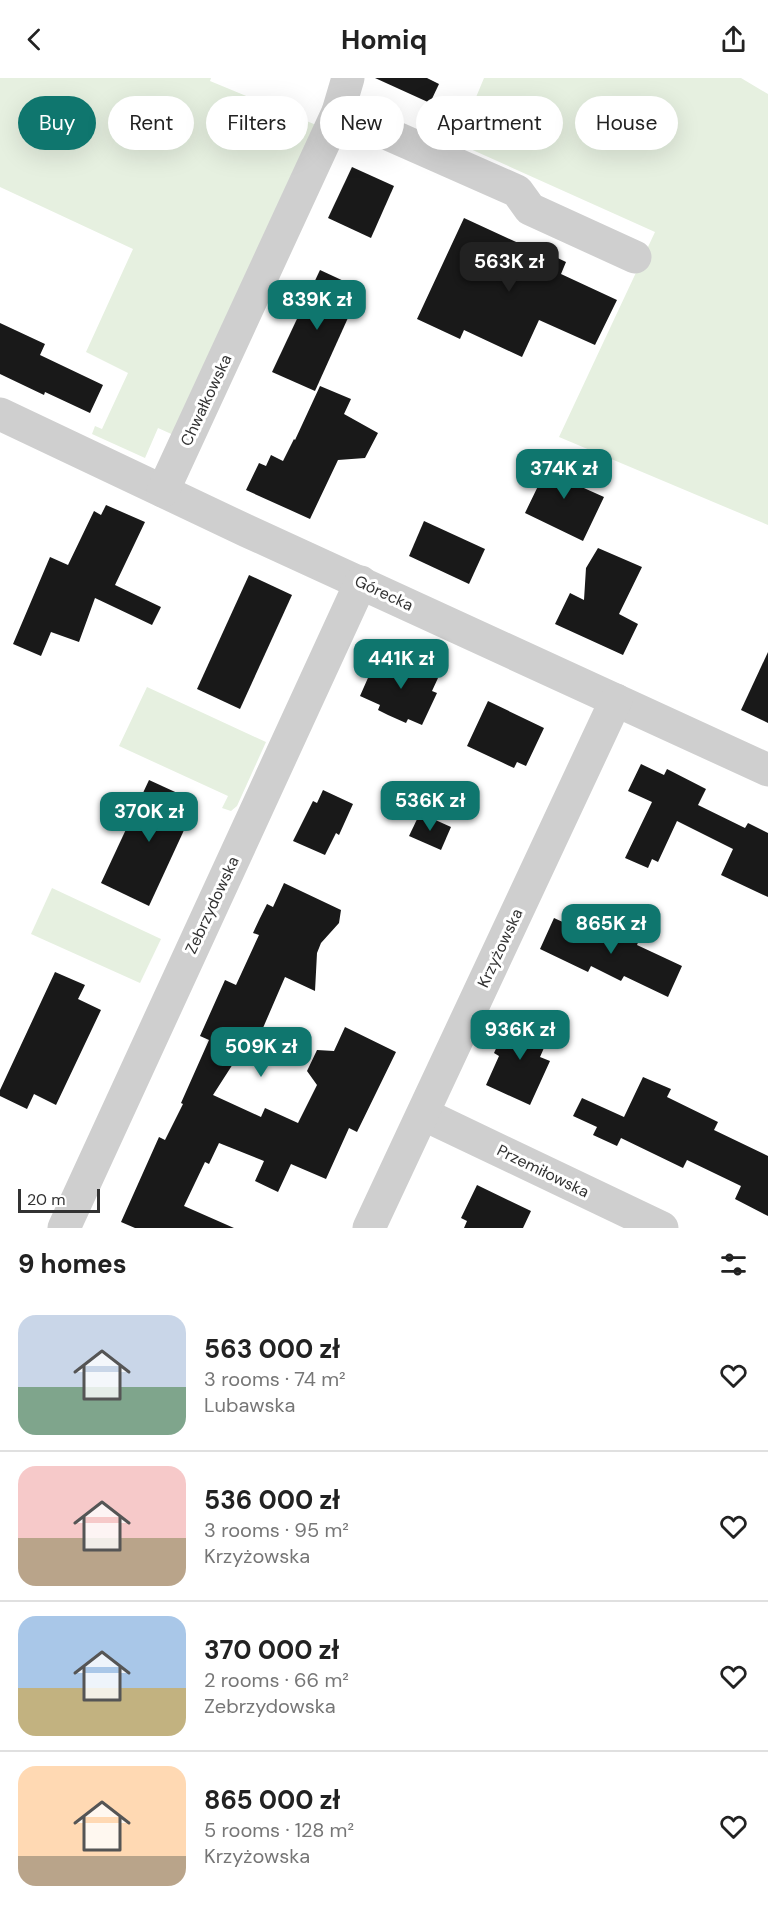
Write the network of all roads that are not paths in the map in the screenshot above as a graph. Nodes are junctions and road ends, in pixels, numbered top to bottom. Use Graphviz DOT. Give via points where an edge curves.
graph roads {
  1 [pos="348,78"];
  2 [pos="343,96"];
  3 [pos="404,141"];
  4 [pos="320,150"];
  5 [pos="635,257"];
  6 [pos="0,414"];
  7 [pos="163,491"];
  8 [pos="361,582"];
  9 [pos="616,700"];
  10 [pos="768,770"];
  11 [pos="423,1114"];
  12 [pos="64,1228"];
  13 [pos="369,1228"];
  14 [pos="662,1228"];
  1 -- 2 [label="street, Chwałkowska"];
  3 -- 5 [label="street" via="517,191 530,209"];
  4 -- 7 [label="street, Chwałkowska"];
  6 -- 7 [label="street, Górecka"];
  7 -- 8 [label="street, Górecka"];
  8 -- 9 [label="street, Górecka"];
  8 -- 12 [label="street, Zebrzydowska"];
  9 -- 10 [label="street, Górecka"];
  9 -- 11 [label="street, Krzyżowska"];
  11 -- 13 [label="street, Krzyżowska"];
  11 -- 14 [label="street, Przemiłowska"];
}
